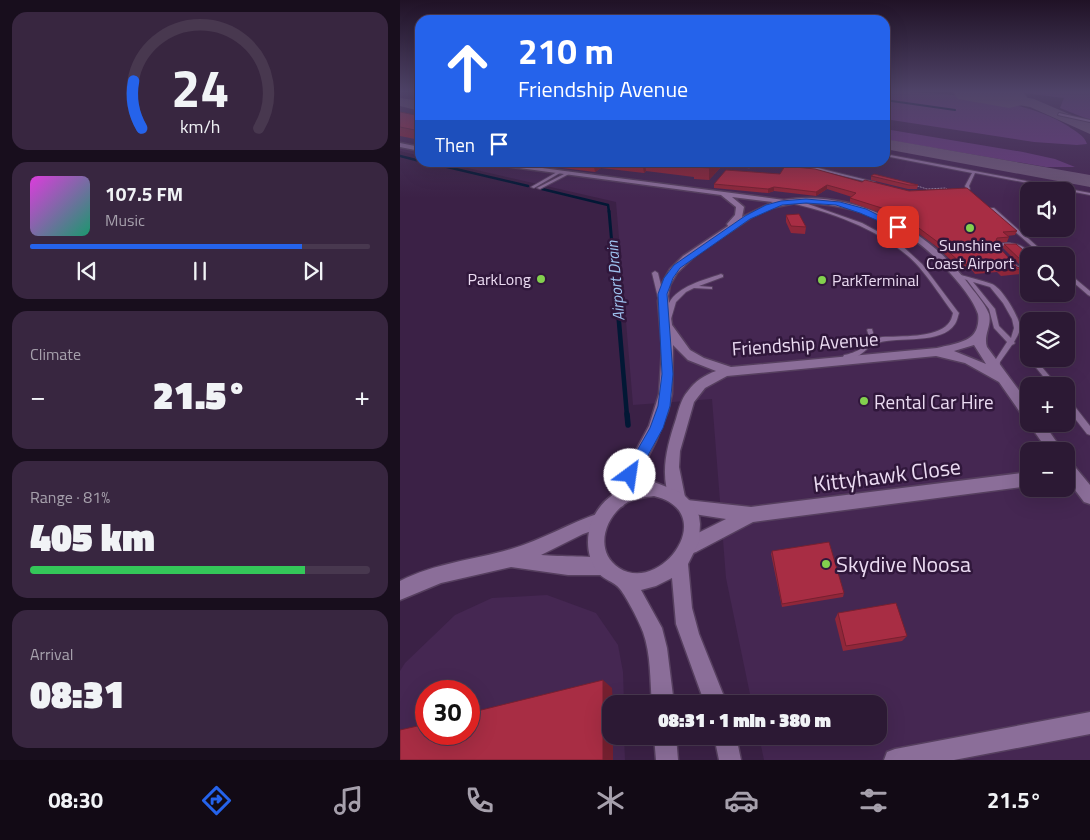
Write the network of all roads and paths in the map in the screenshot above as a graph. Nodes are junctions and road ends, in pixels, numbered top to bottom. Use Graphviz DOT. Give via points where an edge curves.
graph roads {
  1 [pos="400,145"];
  2 [pos="415,148"];
  3 [pos="890,156"];
  4 [pos="514,167"];
  5 [pos="809,167"];
  6 [pos="974,172"];
  7 [pos="558,173"];
  8 [pos="567,174"];
  9 [pos="881,183"];
  10 [pos="908,184"];
  11 [pos="532,186"];
  12 [pos="539,188"];
  13 [pos="958,189"];
  14 [pos="968,189"];
  15 [pos="710,193"];
  16 [pos="953,193"];
  17 [pos="975,194"];
  18 [pos="1090,194"];
  19 [pos="788,202"];
  20 [pos="988,206"];
  21 [pos="721,234"];
  22 [pos="1022,247"];
  23 [pos="1036,247"];
  24 [pos="1004,255"];
  25 [pos="1011,262"];
  26 [pos="1020,270"];
  27 [pos="654,273"];
  28 [pos="721,276"];
  29 [pos="957,276"];
  30 [pos="969,281"];
  31 [pos="1075,281"];
  32 [pos="689,288"];
  33 [pos="710,288"];
  34 [pos="1090,294"];
  35 [pos="663,307"];
  36 [pos="666,324"];
  37 [pos="870,330"];
  38 [pos="981,334"];
  39 [pos="1012,343"];
  40 [pos="870,344"];
  41 [pos="936,352"];
  42 [pos="794,365"];
  43 [pos="1039,367"];
  44 [pos="731,372"];
  45 [pos="1000,375"];
  46 [pos="1047,377"];
  47 [pos="1020,402"];
  48 [pos="1076,414"];
  49 [pos="1090,432"];
  50 [pos="1075,479"];
  51 [pos="1020,480"];
  52 [pos="1090,497"];
  53 [pos="617,501"];
  54 [pos="682,502"];
  55 [pos="751,515"];
  56 [pos="600,521"];
  57 [pos="690,546"];
  58 [pos="511,558"];
  59 [pos="678,562"];
  60 [pos="603,566"];
  61 [pos="625,580"];
  62 [pos="400,591"];
  63 [pos="662,695"];
  64 [pos="713,695"];
  65 [pos="1090,723"];
  66 [pos="666,745"];
  67 [pos="727,745"];
  68 [pos="667,760"];
  69 [pos="730,760"];
  70 [pos="895,760"];
  1 -- 2 [label="street"];
  3 -- 6 [label="lane"];
  4 -- 7 [label="street"];
  5 -- 9 [label="lane"];
  6 -- 14 [label="lane"];
  6 -- 18 [label="lane"];
  7 -- 8 [label="street"];
  7 -- 11 [label="lane"];
  8 -- 12 [label="lane"];
  8 -- 15 [label="street"];
  10 -- 16 [label="path" via="927,189 946,188"];
  13 -- 14 [label="lane"];
  14 -- 17 [label="lane"];
  15 -- 19 [label="street"];
  15 -- 21 [label="street" via="730,198 740,207 737,219"];
  19 -- 21 [label="street, Friendship Avenue" via="760,210"];
  19 -- 29 [label="street, Friendship Avenue" via="833,202 875,216 927,245"];
  19 -- 40 [label="lane" via="860,224 891,240 920,265 956,313 951,325 941,332"];
  20 -- 23 [label="lane"];
  21 -- 35 [label="street" via="677,266 664,286"];
  22 -- 24 [label="lane" via="998,245"];
  25 -- 26 [label="lane"];
  27 -- 35 [label="lane"];
  28 -- 32 [label="lane"];
  29 -- 30 [label="lane"];
  29 -- 38 [label="street, Friendship Avenue" via="983,312"];
  30 -- 39 [label="lane" via="992,309 996,327"];
  30 -- 39 [label="lane" via="992,286 1006,302 1017,328"];
  31 -- 34 [label="lane"];
  32 -- 33 [label="lane"];
  32 -- 36 [label="lane" via="674,300"];
  35 -- 36 [label="street"];
  36 -- 44 [label="street, Friendship Avenue" via="679,346 690,356"];
  36 -- 53 [label="street" via="664,406 656,428"];
  37 -- 40 [label="lane"];
  38 -- 41 [label="street, Friendship Avenue" via="971,342"];
  38 -- 45 [label="street, Friendship Avenue" via="978,339 981,348"];
  39 -- 45 [label="lane" via="997,362"];
  40 -- 42 [label="lane" via="863,352 852,356"];
  41 -- 42 [label="street, Friendship Avenue"];
  41 -- 45 [label="street, Friendship Avenue" via="971,360"];
  42 -- 44 [label="street, Friendship Avenue"];
  43 -- 46 [label="lane"];
  44 -- 54 [label="street" via="703,383 688,401 672,459"];
  45 -- 47 [label="street, Friendship Avenue"];
  48 -- 49 [label="lane"];
  50 -- 52 [label="street"];
  51 -- 55 [label="street, Kittyhawk Close"];
  53 -- 54 [label="street" via="642,490 654,489"];
  53 -- 56 [label="street"];
  54 -- 55 [label="street, Kittyhawk Close"];
  54 -- 57 [label="street" via="692,518"];
  55 -- 57 [label="street, Kittyhawk Close"];
  56 -- 58 [label="street" via="580,526"];
  56 -- 60 [label="street" via="595,537 596,552"];
  57 -- 59 [label="street"];
  58 -- 60 [label="street" via="574,568"];
  58 -- 62 [label="street" via="434,574"];
  59 -- 61 [label="street" via="654,578"];
  59 -- 64 [label="street" via="686,624"];
  60 -- 61 [label="street" via="612,575"];
  61 -- 63 [label="street" via="652,628"];
  65 -- 70 [label="street"];
  66 -- 68 [label="street"];
  67 -- 69 [label="street"];
}
